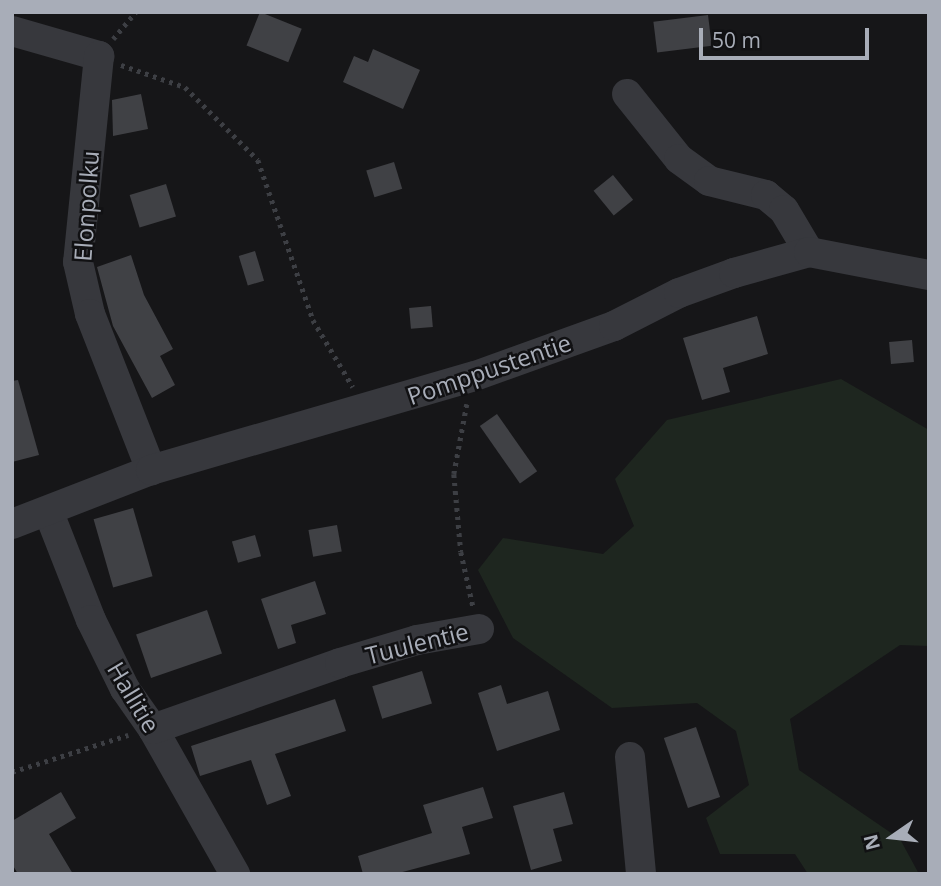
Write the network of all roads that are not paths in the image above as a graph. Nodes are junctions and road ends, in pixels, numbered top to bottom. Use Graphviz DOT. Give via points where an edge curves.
graph roads {
  1 [pos="12,31"];
  2 [pos="627,94"];
  3 [pos="809,252"];
  4 [pos="929,275"];
  5 [pos="151,470"];
  6 [pos="49,513"];
  7 [pos="12,524"];
  8 [pos="479,629"];
  9 [pos="153,729"];
  10 [pos="630,757"];
  11 [pos="234,874"];
  12 [pos="641,874"];
  1 -- 5 [label="street, Elonpolku" via="99,56 78,262 90,314"];
  2 -- 3 [label="street" via="679,159 709,181 766,195 784,209"];
  3 -- 4 [label="street, Pomppustentie"];
  3 -- 5 [label="street, Pomppustentie" via="679,293 614,326 475,376"];
  5 -- 6 [label="street, Pomppustentie"];
  6 -- 7 [label="street, Pomppustentie"];
  6 -- 9 [label="street, Hallitie" via="91,620 125,689"];
  8 -- 9 [label="street, Tuulentie" via="417,640 340,663"];
  9 -- 11 [label="street, Hallitie"];
  10 -- 12 [label="street"];
}
